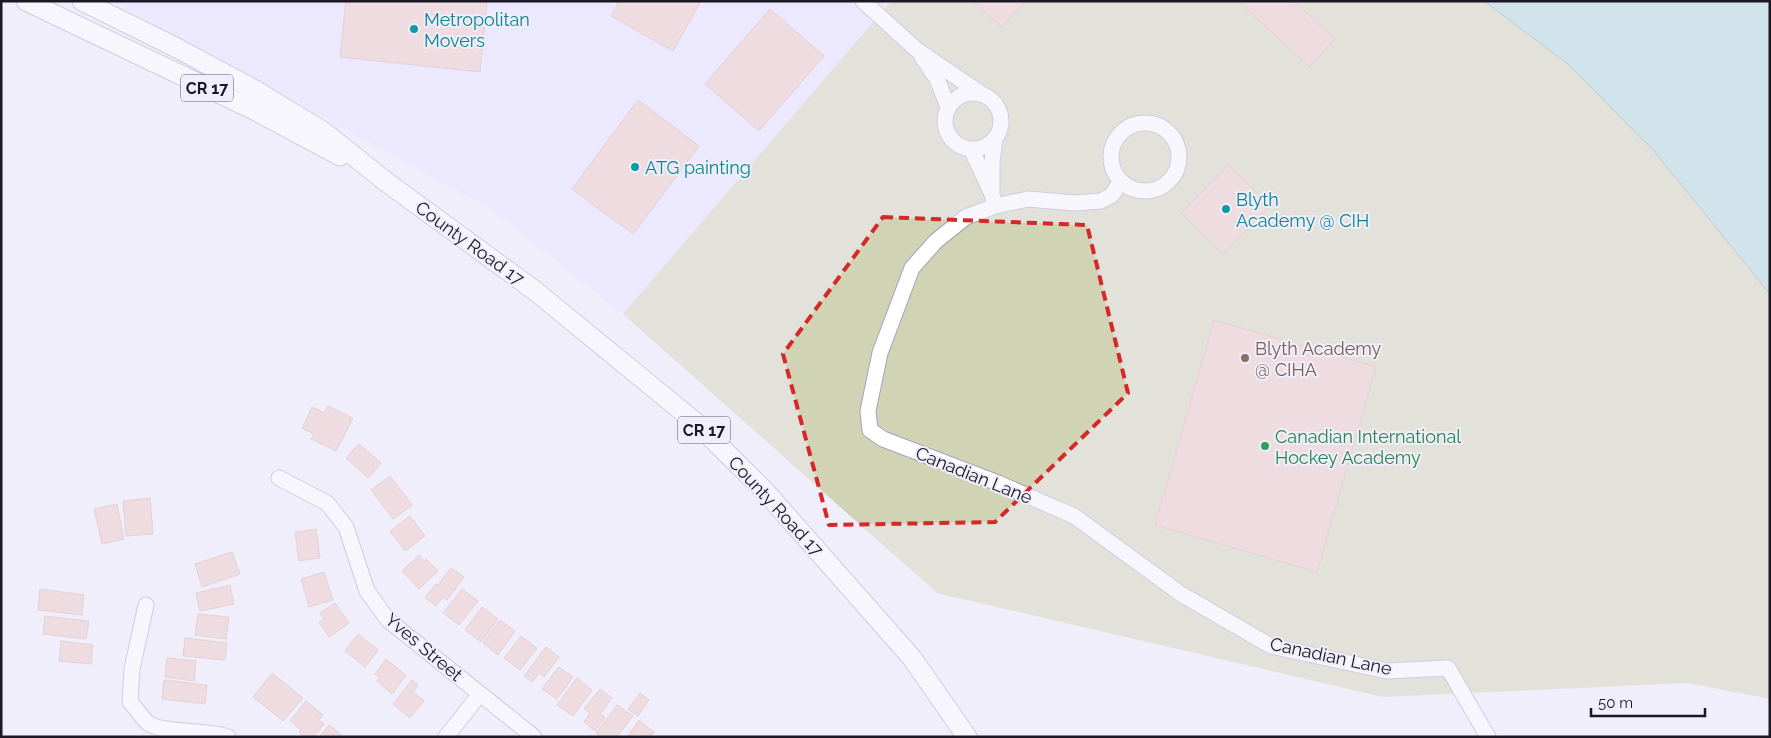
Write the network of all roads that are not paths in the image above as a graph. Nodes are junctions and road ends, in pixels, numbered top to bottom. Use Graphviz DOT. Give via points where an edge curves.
graph roads {
  1 [pos="26,1"];
  2 [pos="82,1"];
  3 [pos="863,1"];
  4 [pos="917,50"];
  5 [pos="980,93"];
  6 [pos="948,107"];
  7 [pos="995,138"];
  8 [pos="971,149"];
  9 [pos="385,181"];
  10 [pos="1121,181"];
  11 [pos="993,200"];
  12 [pos="279,478"];
  13 [pos="146,605"];
  14 [pos="480,694"];
  15 [pos="228,737"];
  16 [pos="446,737"];
  17 [pos="534,737"];
  18 [pos="967,737"];
  19 [pos="1488,737"];
  1 -- 9 [label="main road, County Road 17 / CR 17" via="256,111"];
  2 -- 9 [label="main road, County Road 17 / CR 17" via="253,89 324,132"];
  3 -- 4 [label="street"];
  4 -- 5 [label="street"];
  4 -- 6 [label="street" via="937,79"];
  5 -- 6 [label="street" via="962,95"];
  5 -- 7 [label="street" via="995,103 1000,111 1000,129"];
  6 -- 8 [label="street" via="948,134 954,141"];
  7 -- 8 [label="street" via="989,144"];
  7 -- 11 [label="street"];
  8 -- 11 [label="street"];
  9 -- 18 [label="main road, County Road 17 / CR 17" via="534,290 694,421 763,489 912,658"];
  10 -- 10 [label="street" via="1140,191 1151,191 1170,182 1178,168 1180,152 1170,132 1148,122 1136,123 1125,129 1117,137 1110,160"];
  10 -- 11 [label="street, Canadian Lane" via="1112,195 1101,201"];
  11 -- 19 [label="street, Canadian Lane" via="936,241 912,268 880,352 868,411 870,430 883,439 1074,516 1182,594 1271,646 1387,671 1448,668"];
  12 -- 14 [label="street, Yves Street" via="327,503 346,527 367,591 388,620"];
  13 -- 15 [label="street" via="132,669 130,702 148,724"];
  14 -- 16 [label="street"];
  14 -- 17 [label="street, Yves Street"];
}
